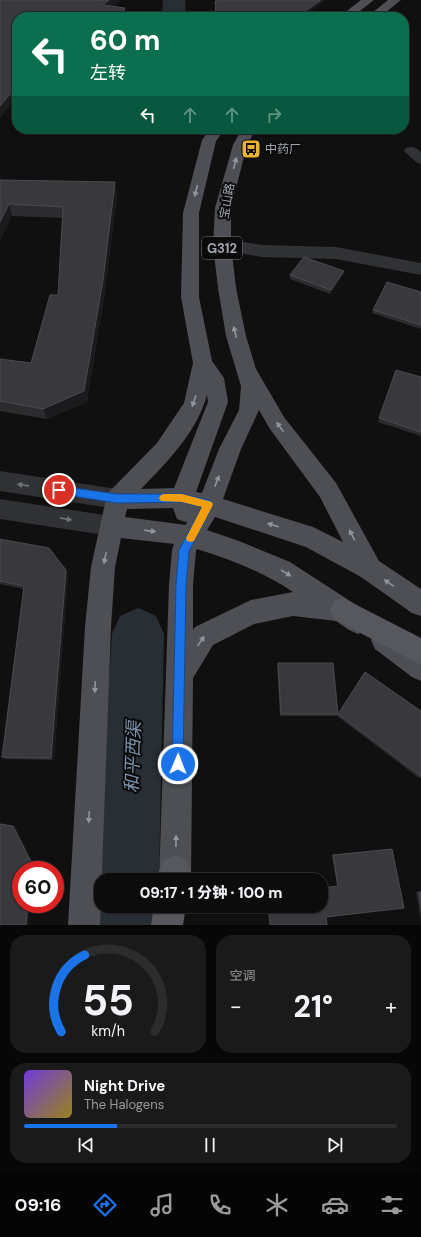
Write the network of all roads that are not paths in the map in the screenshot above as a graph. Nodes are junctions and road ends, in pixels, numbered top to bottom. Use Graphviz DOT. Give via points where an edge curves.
graph roads {
  1 [pos="368,0"];
  2 [pos="395,0"];
  3 [pos="352,12"];
  4 [pos="379,12"];
  5 [pos="214,134"];
  6 [pos="246,134"];
  7 [pos="222,245"];
  8 [pos="421,269"];
  9 [pos="203,363"];
  10 [pos="246,370"];
  11 [pos="0,481"];
  12 [pos="117,498"];
  13 [pos="182,498"];
  14 [pos="209,505"];
  15 [pos="0,509"];
  16 [pos="111,526"];
  17 [pos="192,536"];
  18 [pos="370,570"];
  19 [pos="421,604"];
  20 [pos="343,610"];
  21 [pos="421,652"];
  22 [pos="421,668"];
  23 [pos="180,673"];
  24 [pos="175,873"];
  25 [pos="169,913"];
  26 [pos="176,913"];
  27 [pos="84,925"];
  28 [pos="167,925"];
  29 [pos="176,925"];
  1 -- 3 [label="main road"];
  2 -- 4 [label="main road"];
  5 -- 9 [label="main road, G312, one-way" via="209,140 191,213 190,297"];
  7 -- 6 [label="main road, 宝山路 / G312, one-way" via="223,208 240,145"];
  7 -- 8 [label="street" via="262,251 336,253"];
  10 -- 7 [label="main road, 宝山路 / G312, one-way" via="236,336"];
  9 -- 12 [label="main road, one-way" via="194,404 182,425 165,448"];
  9 -- 13 [label="main road" via="214,378 218,402"];
  14 -- 10 [label="main road, one-way" via="248,410 251,386"];
  18 -- 10 [label="main road, one-way" via="328,490 277,423"];
  12 -- 11 [label="street, one-way"];
  12 -- 13 [label="main road"];
  12 -- 16 [label="main road"];
  13 -- 14 [label="main road"];
  13 -- 17 [label="main road"];
  14 -- 17 [label="main road"];
  18 -- 14 [label="main road, one-way" via="313,538"];
  15 -- 16 [label="street, one-way"];
  16 -- 17 [label="main road, one-way"];
  16 -- 27 [label="main road, one-way" via="103,567 98,627"];
  17 -- 20 [label="main road, one-way" via="281,570"];
  17 -- 23 [label="main road" via="184,550"];
  19 -- 18 [label="main road, one-way"];
  20 -- 21 [label="highway"];
  20 -- 22 [label="main road"];
  23 -- 20 [label="main road, one-way" via="204,636 252,612 293,604"];
  24 -- 23 [label="main road, one-way"];
  25 -- 28 [label="highway"];
  26 -- 29 [label="main road"];
}
